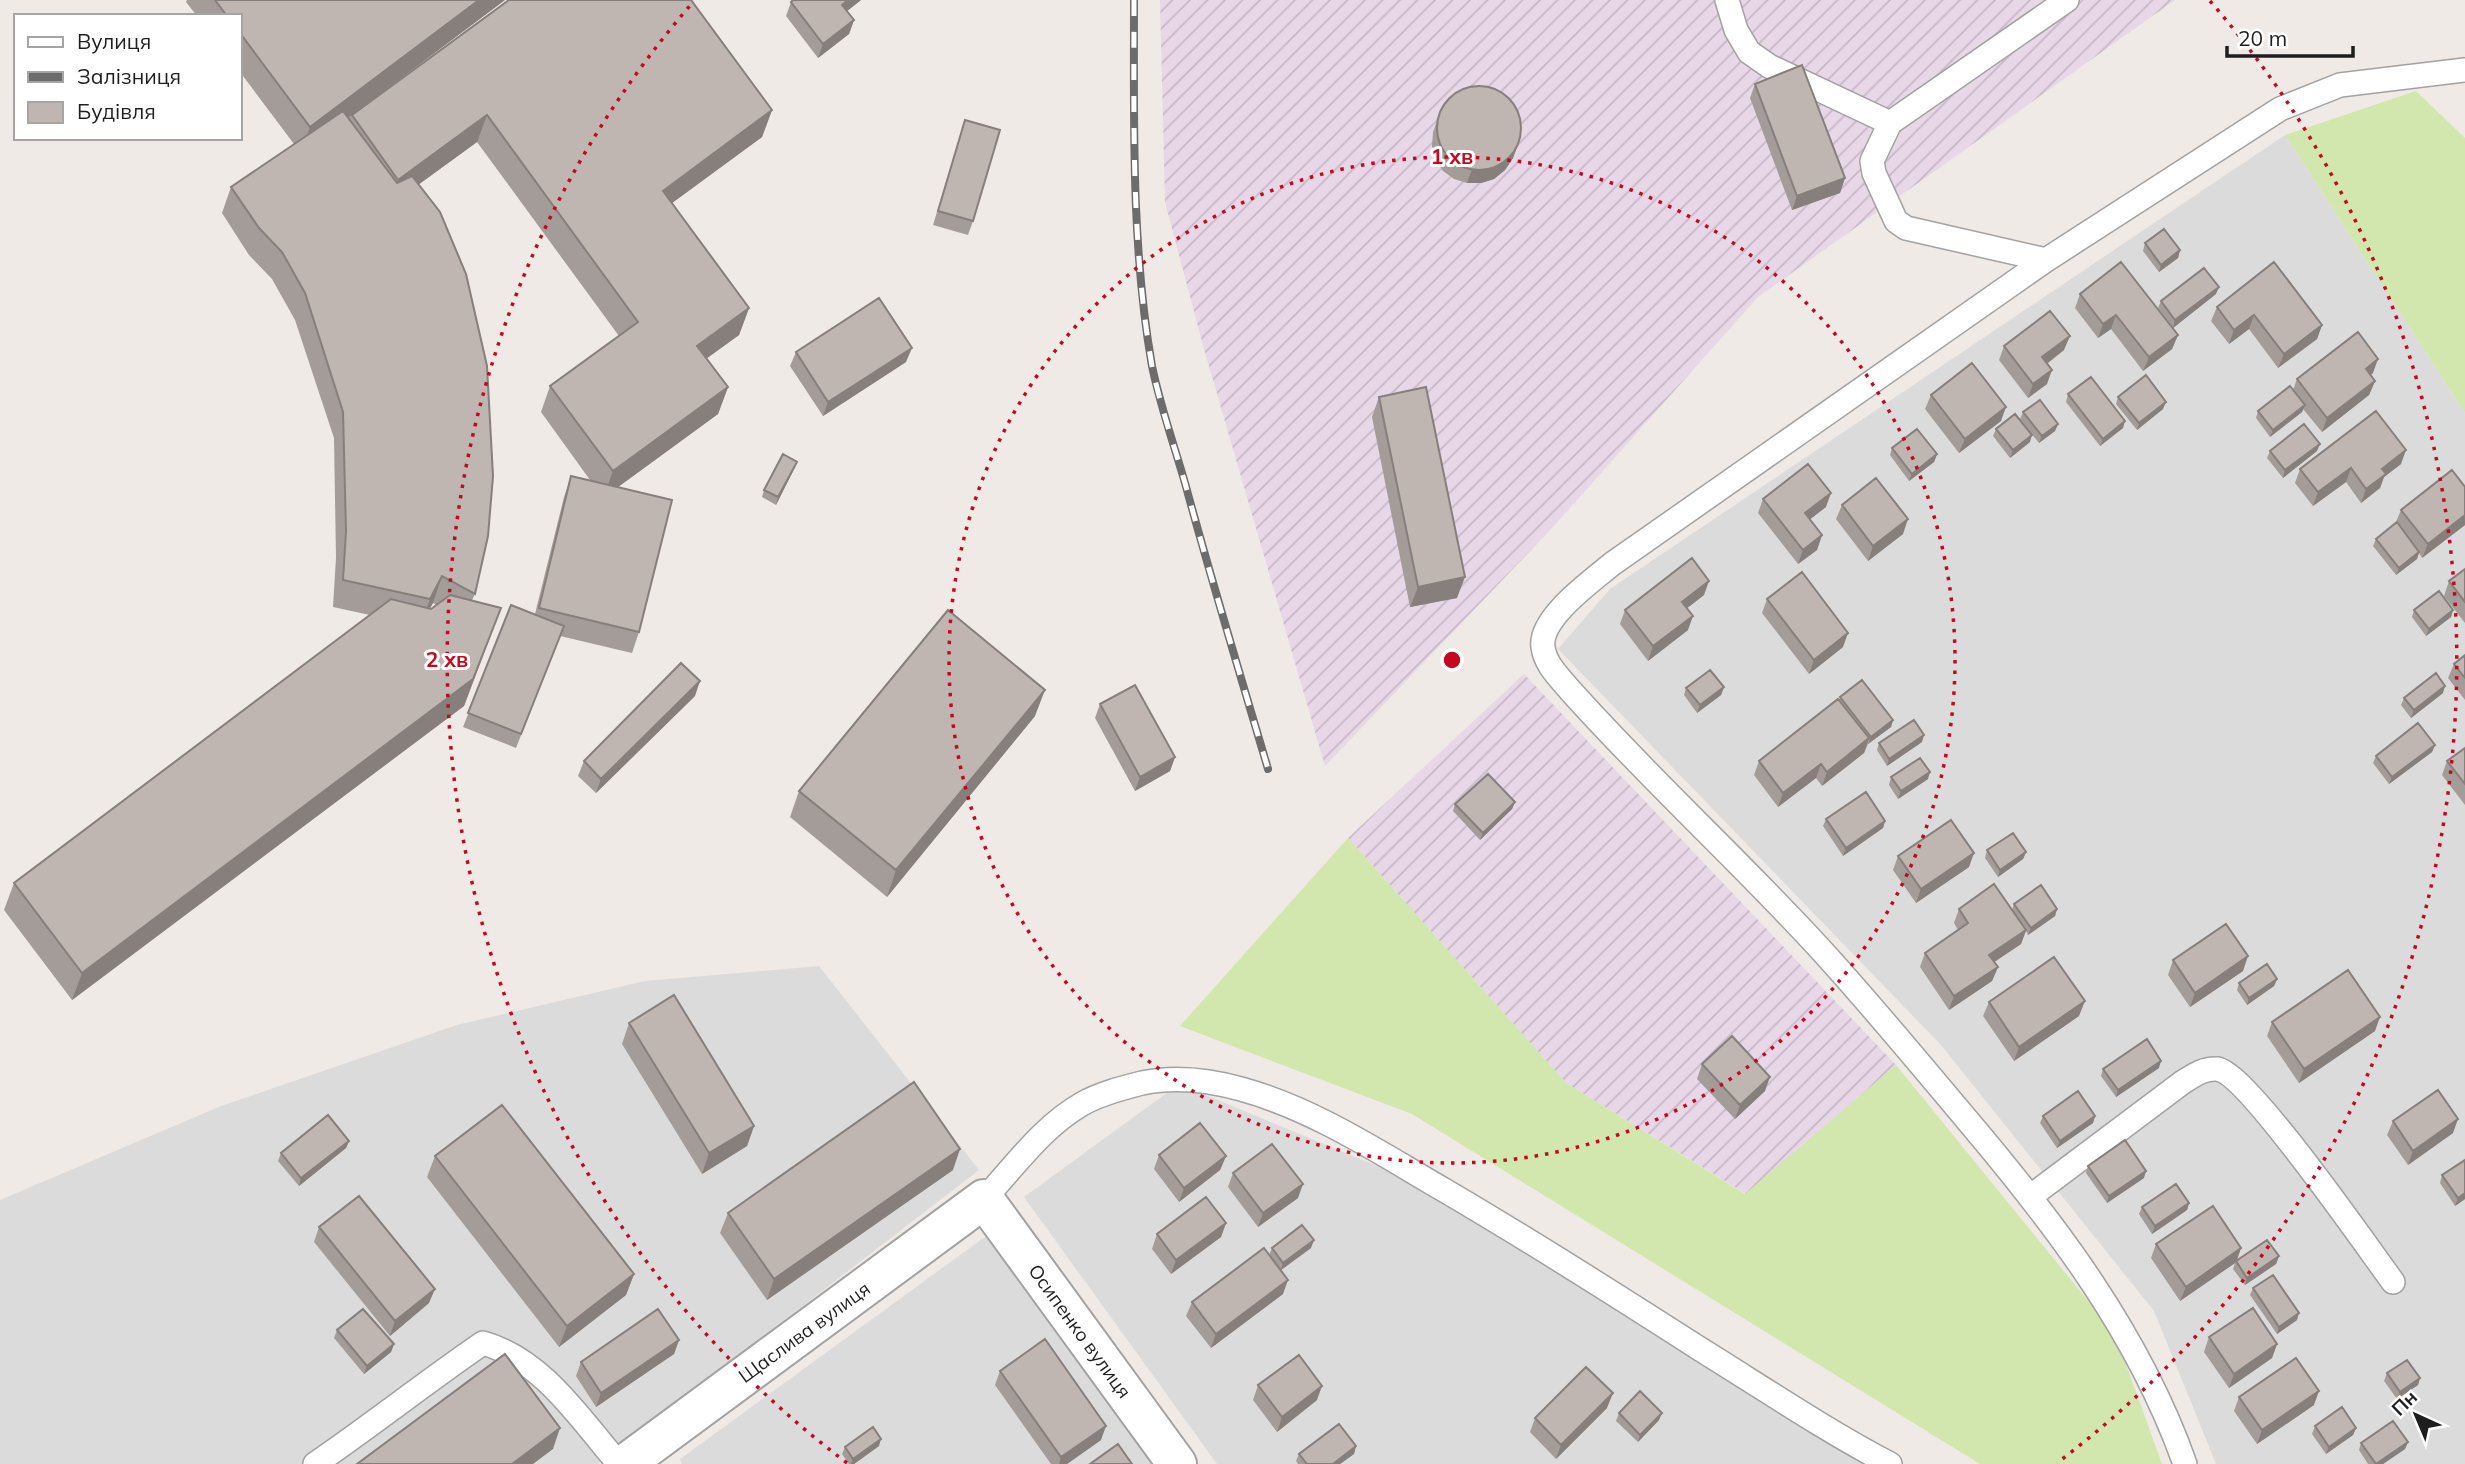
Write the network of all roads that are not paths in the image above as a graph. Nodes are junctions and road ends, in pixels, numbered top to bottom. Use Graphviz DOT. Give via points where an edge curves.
graph roads {
  1 [pos="1727,0"];
  2 [pos="2059,2"];
  3 [pos="2465,70"];
  4 [pos="1890,123"];
  5 [pos="2046,261"];
  6 [pos="2031,1196"];
  7 [pos="984,1199"];
  8 [pos="2393,1282"];
  9 [pos="633,1461"];
  10 [pos="315,1464"];
  11 [pos="1177,1464"];
  12 [pos="1890,1464"];
  13 [pos="2185,1464"];
  1 -- 4 [label="lane" via="1749,52 1769,66"];
  2 -- 4 [label="lane"];
  3 -- 5 [label="lane" via="2340,85 2280,109"];
  4 -- 5 [label="lane" via="1872,161 1896,221 1906,228"];
  5 -- 6 [label="lane" via="1612,564 1559,612 1542,645 1552,669 1584,706 1822,952"];
  6 -- 8 [label="lane" via="2183,1082 2202,1071 2218,1069 2263,1108"];
  6 -- 13 [label="lane" via="2092,1279 2123,1331"];
  7 -- 9 [label="street, Щаслива вулиця"];
  7 -- 11 [label="street, Осипенко вулиця"];
  7 -- 12 [label="lane" via="1034,1143 1084,1102 1166,1080 1189,1079 1242,1089 1343,1132 1399,1164"];
  9 -- 10 [label="lane" via="531,1366 483,1343"];
}
